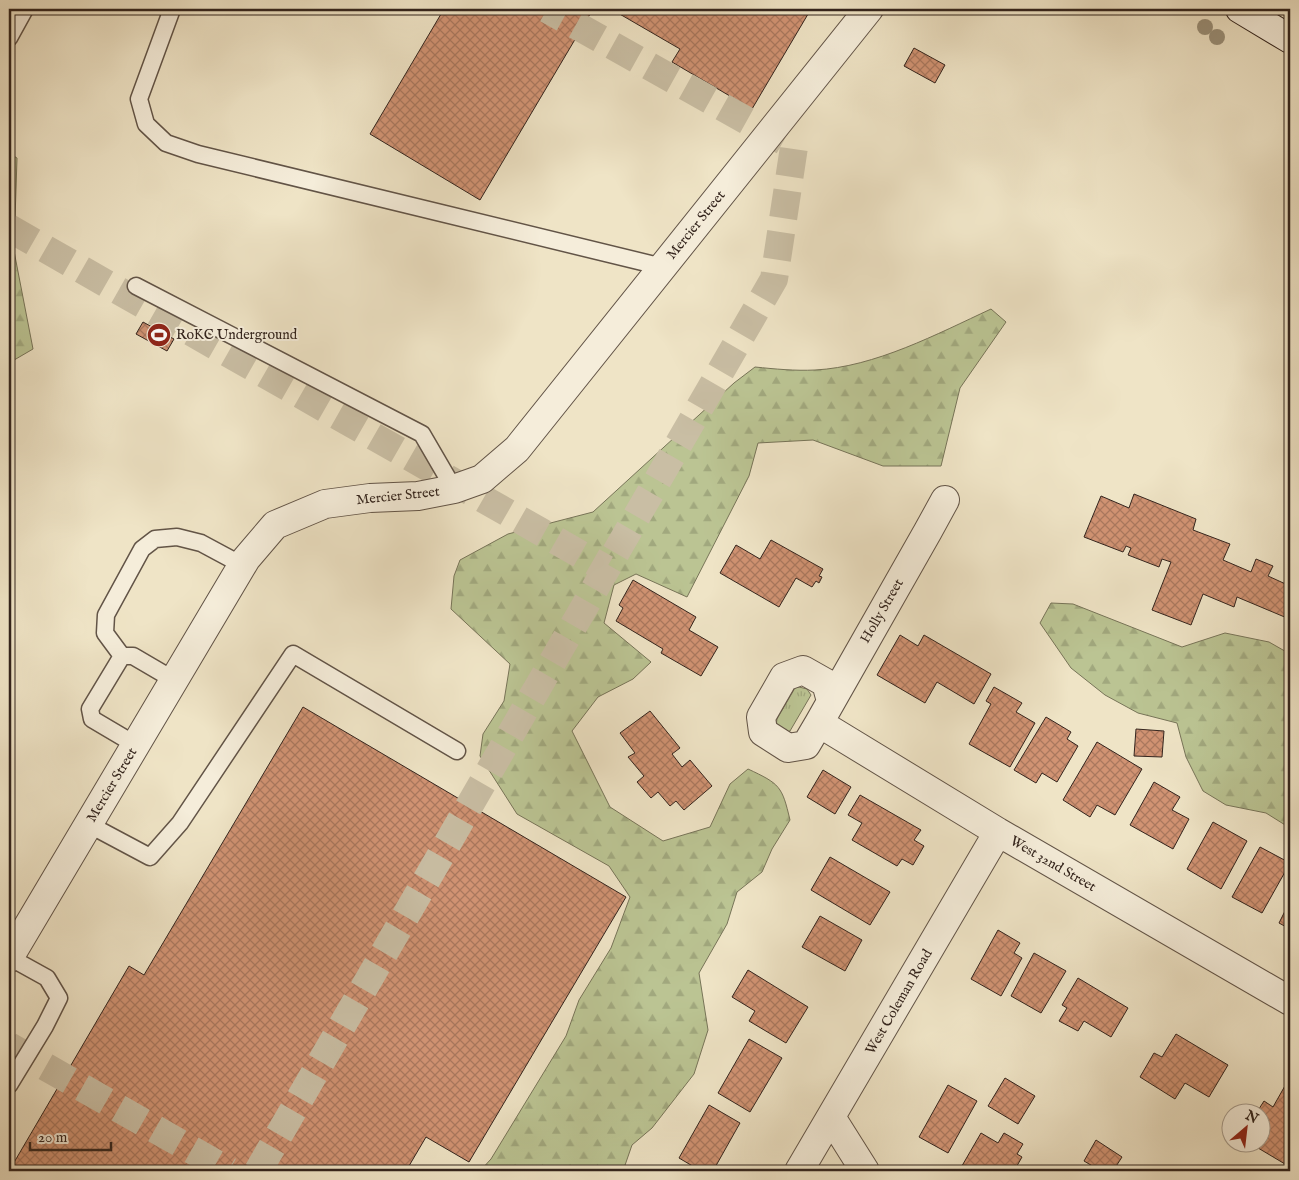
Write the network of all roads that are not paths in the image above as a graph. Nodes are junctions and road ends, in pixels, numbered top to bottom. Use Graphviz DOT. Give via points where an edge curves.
graph roads {
  1 [pos="25,9"];
  2 [pos="172,9"];
  3 [pos="869,9"];
  4 [pos="1240,9"];
  5 [pos="9,38"];
  6 [pos="1290,39"];
  7 [pos="662,267"];
  8 [pos="136,286"];
  9 [pos="454,489"];
  10 [pos="945,500"];
  11 [pos="242,566"];
  12 [pos="122,656"];
  13 [pos="174,680"];
  14 [pos="825,712"];
  15 [pos="136,745"];
  16 [pos="457,751"];
  17 [pos="88,824"];
  18 [pos="998,832"];
  19 [pos="11,949"];
  20 [pos="1290,1001"];
  21 [pos="9,1085"];
  22 [pos="831,1117"];
  23 [pos="799,1171"];
  24 [pos="865,1171"];
  1 -- 5 [label="lane"];
  2 -- 7 [label="lane" via="139,99 146,124 166,144"];
  3 -- 7 [label="street, Mercier Street"];
  4 -- 6 [label="street"];
  7 -- 9 [label="street, Mercier Street" via="517,449 482,479"];
  8 -- 9 [label="lane" via="422,434"];
  9 -- 11 [label="street, Mercier Street" via="418,496 325,504 275,525"];
  10 -- 14 [label="street, Holly Street"];
  11 -- 12 [label="lane" via="201,542 177,537 155,539 142,549 106,615 105,633"];
  11 -- 13 [label="street, Mercier Street"];
  12 -- 13 [label="lane" via="133,656"];
  12 -- 15 [label="lane" via="90,709 92,719"];
  13 -- 15 [label="street, Mercier Street"];
  14 -- 18 [label="street, West 32nd Street"];
  15 -- 17 [label="street, Mercier Street"];
  16 -- 17 [label="lane" via="293,654 180,823 150,857"];
  17 -- 19 [label="street, Mercier Street"];
  18 -- 20 [label="street, West 32nd Street"];
  18 -- 22 [label="street, West Coleman Road"];
  19 -- 21 [label="lane" via="47,978 59,998"];
  22 -- 23 [label="street, West Coleman Road"];
  22 -- 24 [label="street"];
}
